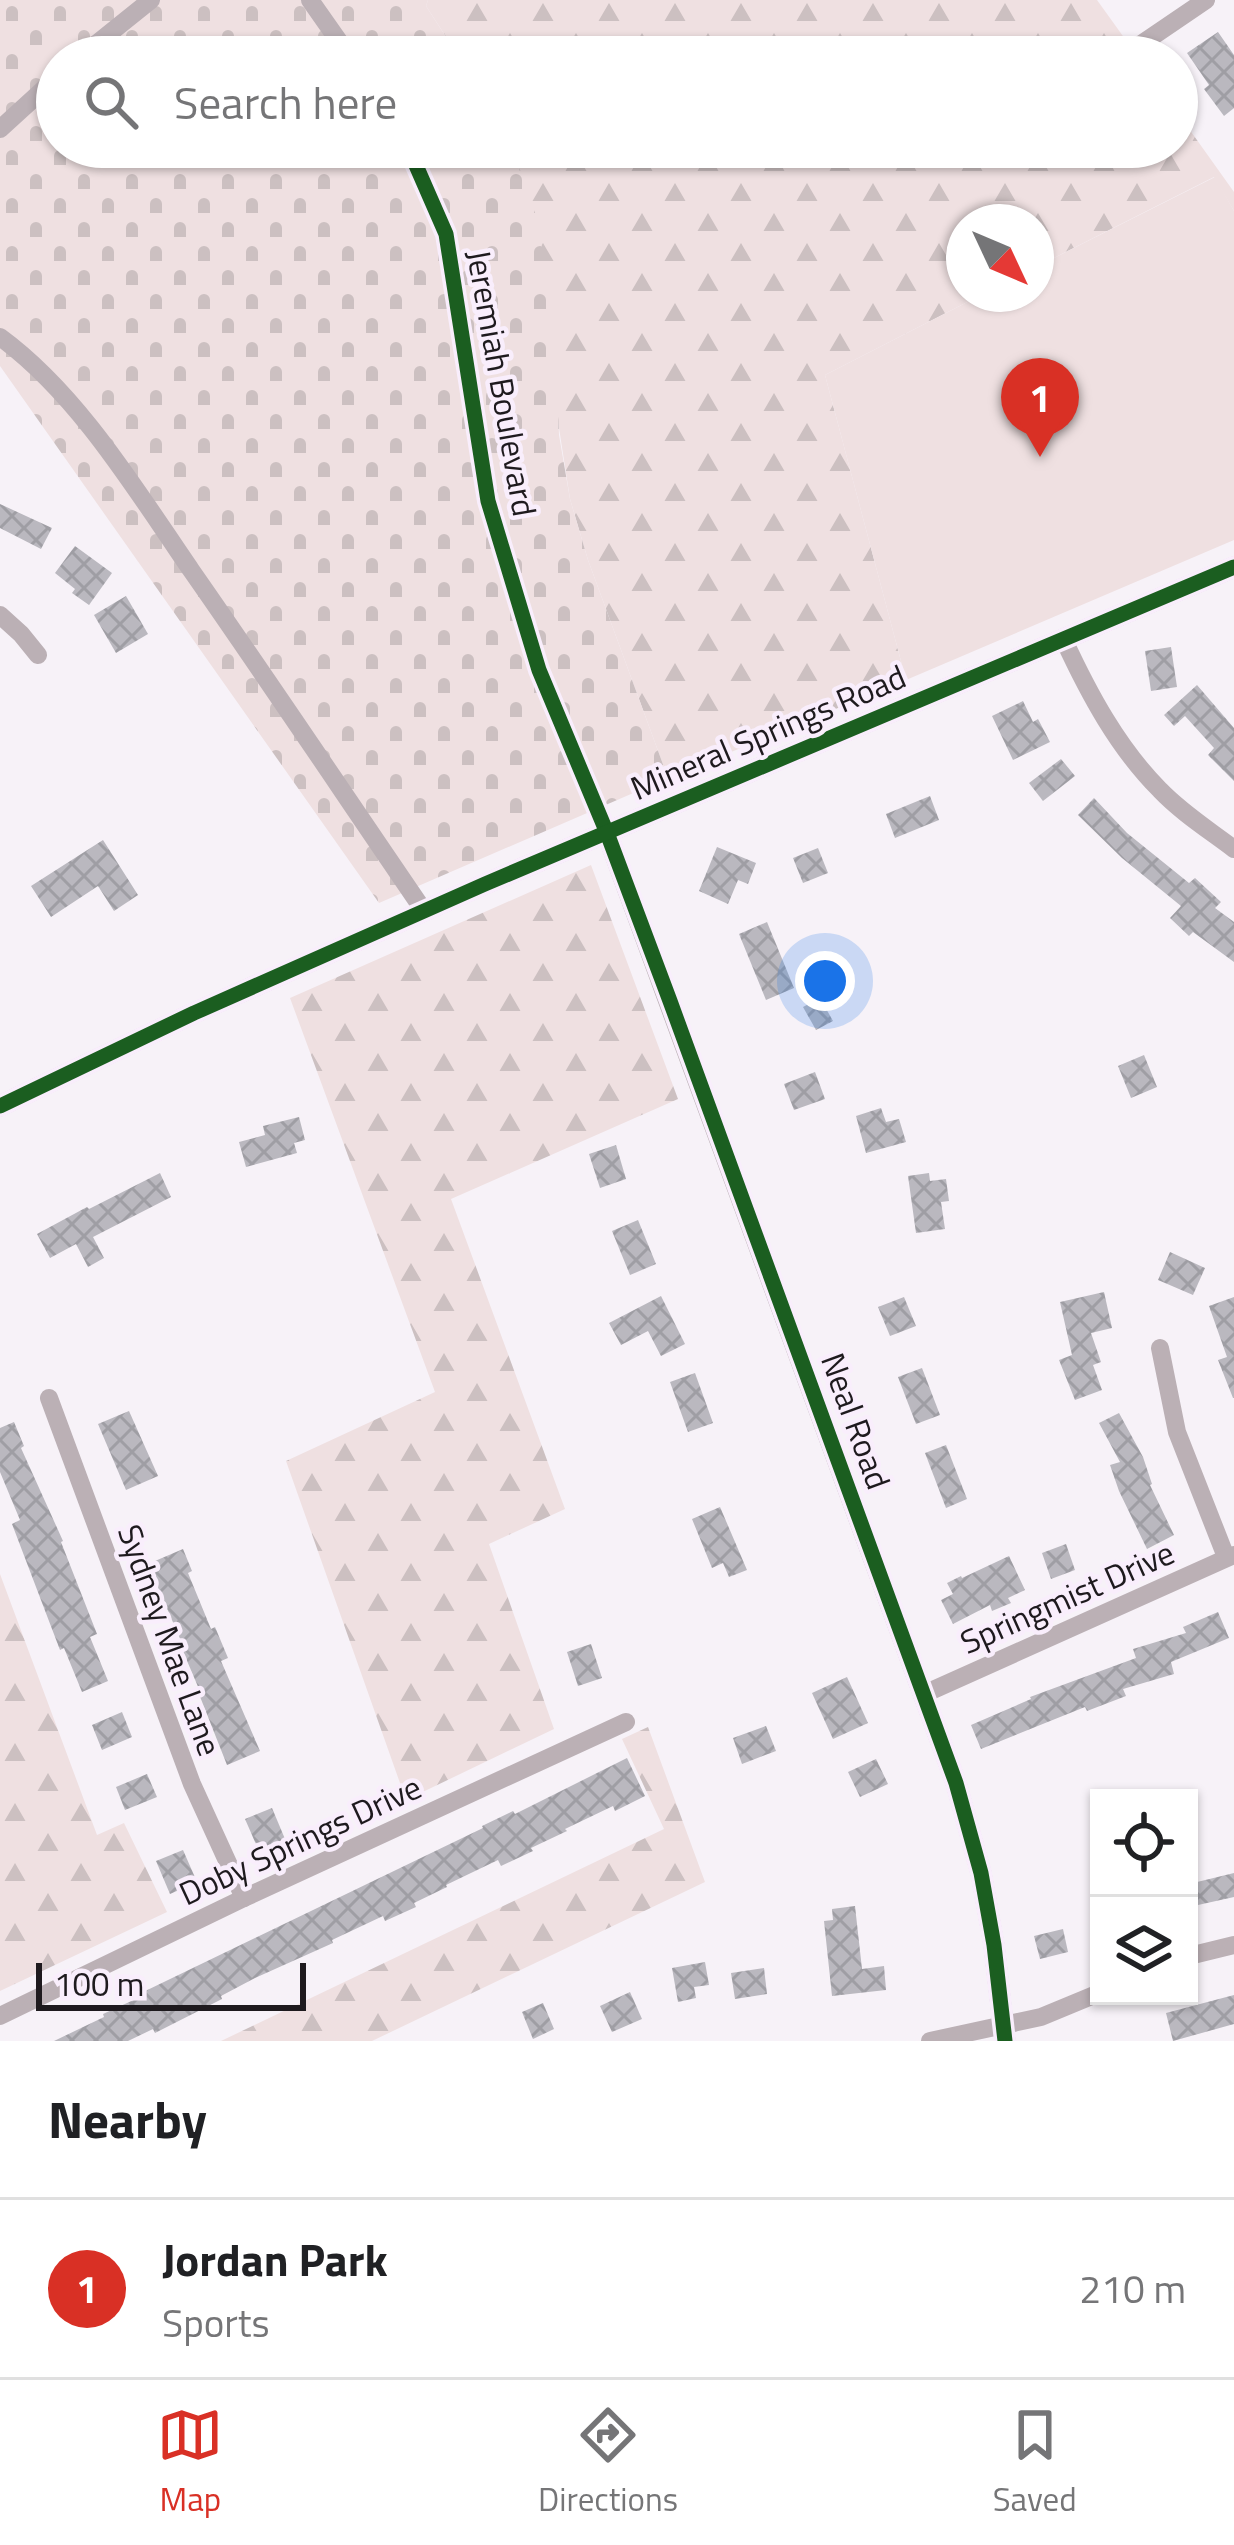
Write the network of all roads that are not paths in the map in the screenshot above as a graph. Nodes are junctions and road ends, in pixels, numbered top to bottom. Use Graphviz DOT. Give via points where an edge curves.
graph roads {
  1 [pos="151,0"];
  2 [pos="310,0"];
  3 [pos="1206,0"];
  4 [pos="106,36"];
  5 [pos="335,36"];
  6 [pos="1153,36"];
  7 [pos="36,96"];
  8 [pos="0,129"];
  9 [pos="417,168"];
  10 [pos="0,337"];
  11 [pos="1234,567"];
  12 [pos="0,615"];
  13 [pos="1064,640"];
  14 [pos="38,655"];
  15 [pos="607,833"];
  16 [pos="1234,849"];
  17 [pos="424,911"];
  18 [pos="0,1106"];
  19 [pos="1160,1348"];
  20 [pos="49,1398"];
  21 [pos="1230,1556"];
  22 [pos="924,1694"];
  23 [pos="626,1722"];
  24 [pos="244,1898"];
  25 [pos="1234,1946"];
  26 [pos="1198,1954"];
  27 [pos="1090,1997"];
  28 [pos="0,2016"];
  29 [pos="1004,2034"];
  30 [pos="930,2041"];
  1 -- 4 [label="street"];
  2 -- 5 [label="street"];
  3 -- 6 [label="street"];
  7 -- 8 [label="street"];
  9 -- 15 [label="street, Jeremiah Boulevard" via="446,234 488,501 539,670"];
  10 -- 17 [label="street" via="47,376 172,540"];
  11 -- 13 [label="street, Mineral Springs Road"];
  12 -- 14 [label="street"];
  13 -- 15 [label="street, Mineral Springs Road"];
  13 -- 16 [label="street" via="1100,710 1158,789"];
  15 -- 17 [label="street, Mineral Springs Road"];
  15 -- 22 [label="street, Neal Road"];
  17 -- 18 [label="street, Mineral Springs Road"];
  19 -- 21 [label="street" via="1177,1432"];
  20 -- 24 [label="street, Sydney Mae Lane" via="192,1784"];
  21 -- 22 [label="street, Springmist Drive"];
  22 -- 29 [label="street, Neal Road" via="981,1873"];
  23 -- 24 [label="street, Doby Springs Drive"];
  24 -- 28 [label="street, Doby Springs Drive"];
  25 -- 26 [label="street"];
  27 -- 29 [label="street"];
  29 -- 30 [label="street"];
}
